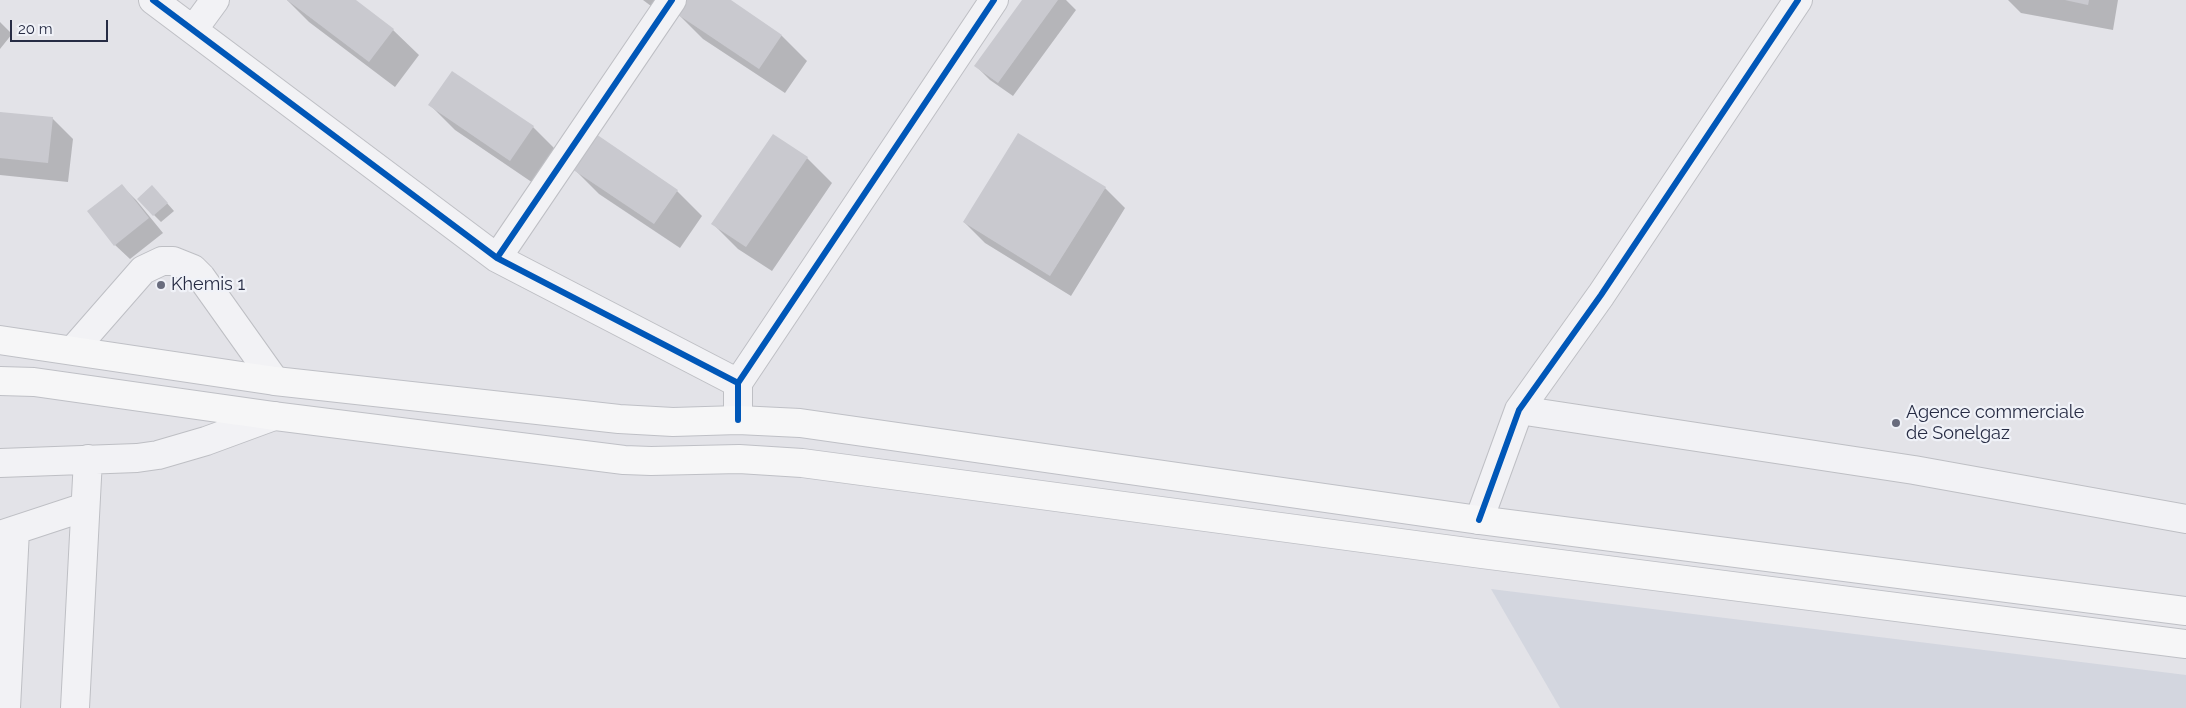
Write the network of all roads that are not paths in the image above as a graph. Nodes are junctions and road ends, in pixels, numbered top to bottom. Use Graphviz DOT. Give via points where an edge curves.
graph roads {
  1 [pos="153,0"];
  2 [pos="215,0"];
  3 [pos="672,0"];
  4 [pos="994,0"];
  5 [pos="1798,0"];
  6 [pos="193,30"];
  7 [pos="497,258"];
  8 [pos="0,340"];
  9 [pos="73,350"];
  10 [pos="0,381"];
  11 [pos="275,381"];
  12 [pos="34,382"];
  13 [pos="738,383"];
  14 [pos="0,398"];
  15 [pos="1520,410"];
  16 [pos="274,416"];
  17 [pos="738,420"];
  18 [pos="88,459"];
  19 [pos="0,463"];
  20 [pos="86,507"];
  21 [pos="2186,518"];
  22 [pos="1479,520"];
  23 [pos="7,532"];
  24 [pos="2186,611"];
  25 [pos="2186,644"];
  26 [pos="6,708"];
  27 [pos="75,708"];
  1 -- 6 [label="street"];
  2 -- 6 [label="street"];
  3 -- 7 [label="street"];
  4 -- 13 [label="street"];
  5 -- 15 [label="street" via="1601,295"];
  6 -- 7 [label="street"];
  7 -- 13 [label="street"];
  8 -- 9 [label="main road"];
  9 -- 11 [label="main road"];
  9 -- 11 [label="street" via="143,270 162,261 173,261 193,269 201,277"];
  10 -- 12 [label="main road"];
  11 -- 17 [label="main road" via="619,420"];
  12 -- 14 [label="main road"];
  12 -- 16 [label="main road"];
  13 -- 17 [label="street"];
  15 -- 21 [label="street" via="1914,470"];
  15 -- 22 [label="street"];
  16 -- 18 [label="street" via="158,455"];
  16 -- 25 [label="main road" via="624,460 739,459 802,463"];
  17 -- 22 [label="main road" via="825,426"];
  18 -- 19 [label="street"];
  18 -- 20 [label="street"];
  20 -- 23 [label="street"];
  20 -- 27 [label="street"];
  22 -- 24 [label="main road"];
  23 -- 26 [label="street"];
}
